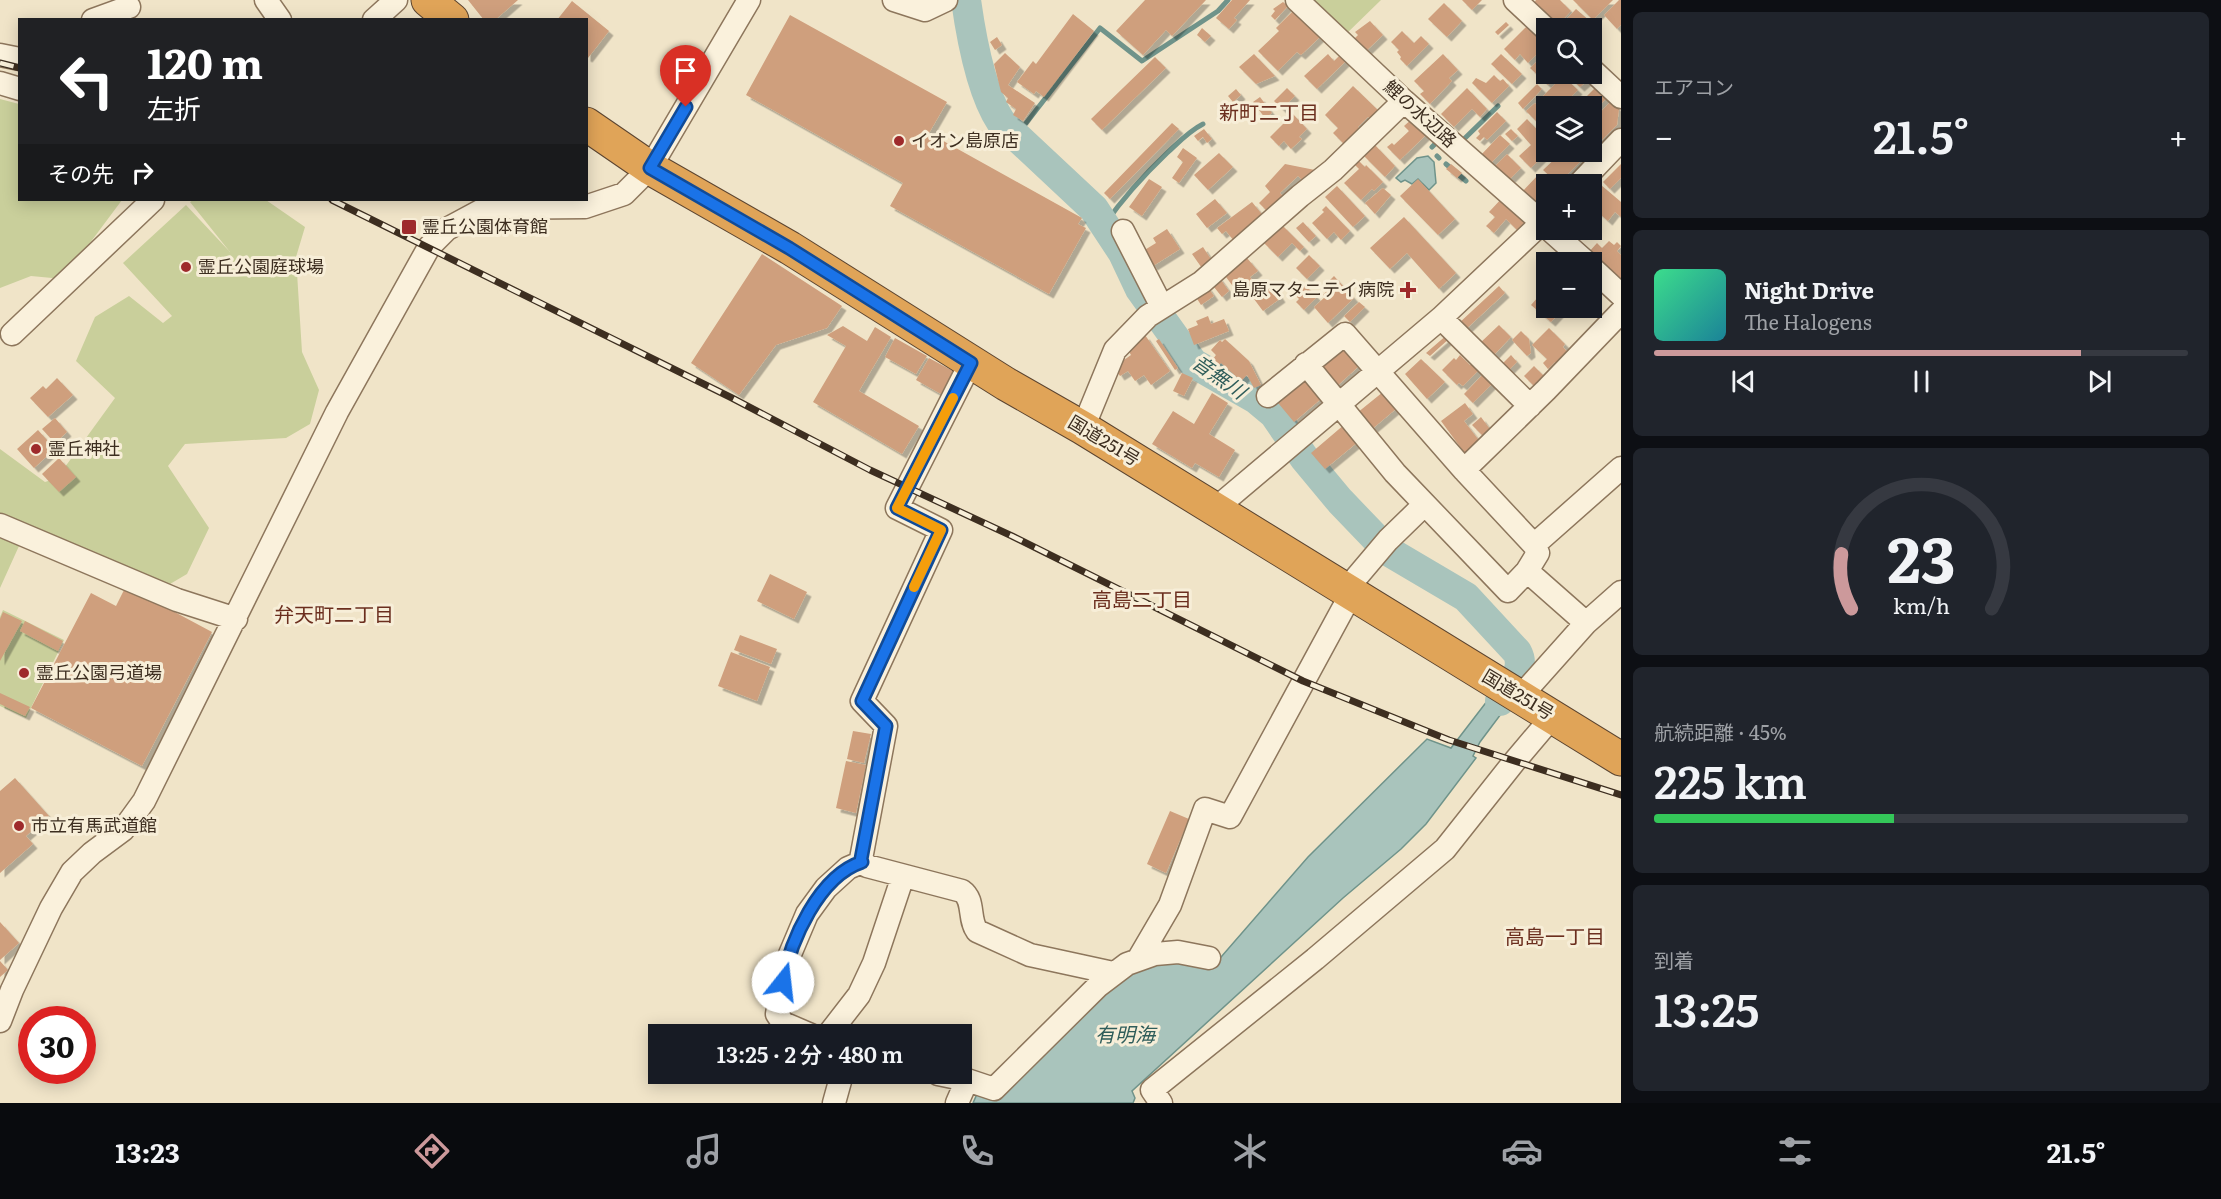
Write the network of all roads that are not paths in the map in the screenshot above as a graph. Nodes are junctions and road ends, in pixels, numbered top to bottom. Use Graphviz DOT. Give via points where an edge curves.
graph roads {
  1 [pos="266,0"];
  2 [pos="396,0"];
  3 [pos="428,0"];
  4 [pos="749,0"];
  5 [pos="894,0"];
  6 [pos="946,0"];
  7 [pos="1297,0"];
  8 [pos="1515,0"];
  9 [pos="129,7"];
  10 [pos="99,18"];
  11 [pos="279,18"];
  12 [pos="376,18"];
  13 [pos="450,18"];
  14 [pos="1536,20"];
  15 [pos="0,55"];
  16 [pos="18,59"];
  17 [pos="1602,79"];
  18 [pos="0,82"];
  19 [pos="18,88"];
  20 [pos="1621,97"];
  21 [pos="1404,101"];
  22 [pos="588,125"];
  23 [pos="1621,140"];
  24 [pos="650,168"];
  25 [pos="1589,174"];
  26 [pos="152,201"];
  27 [pos="1536,215"];
  28 [pos="1123,231"];
  29 [pos="1536,234"];
  30 [pos="1563,240"];
  31 [pos="1576,252"];
  32 [pos="1602,277"];
  33 [pos="1621,295"];
  34 [pos="1156,310"];
  35 [pos="1621,312"];
  36 [pos="1441,318"];
  37 [pos="12,334"];
  38 [pos="971,363"];
  39 [pos="1306,364"];
  40 [pos="1377,372"];
  41 [pos="1268,396"];
  42 [pos="1338,405"];
  43 [pos="1530,406"];
  44 [pos="1083,428"];
  45 [pos="1621,468"];
  46 [pos="1464,470"];
  47 [pos="1424,505"];
  48 [pos="1215,509"];
  49 [pos="0,525"];
  50 [pos="1534,545"];
  51 [pos="1527,571"];
  52 [pos="1621,592"];
  53 [pos="1351,594"];
  54 [pos="236,620"];
  55 [pos="1586,623"];
  56 [pos="1512,692"];
  57 [pos="1553,716"];
  58 [pos="1621,759"];
  59 [pos="862,862"];
  60 [pos="903,876"];
  61 [pos="1139,958"];
  62 [pos="1209,958"];
  63 [pos="1113,974"];
  64 [pos="0,1021"];
  65 [pos="785,1024"];
  66 [pos="837,1024"];
  67 [pos="972,1082"];
  68 [pos="839,1084"];
  69 [pos="964,1084"];
  70 [pos="1153,1099"];
  71 [pos="834,1103"];
  72 [pos="957,1103"];
  1 -- 11 [label="street"];
  2 -- 12 [label="street"];
  3 -- 13 [label="highway"];
  4 -- 24 [label="street"];
  5 -- 6 [label="street" via="925,10"];
  7 -- 21 [label="street, 鯉の水辺路"];
  8 -- 14 [label="street"];
  9 -- 10 [label="street"];
  15 -- 16 [label="street"];
  17 -- 20 [label="street"];
  18 -- 19 [label="street"];
  21 -- 27 [label="street, 鯉の水辺路"];
  21 -- 34 [label="street" via="1333,170 1202,282"];
  22 -- 24 [label="highway, 国道251号"];
  23 -- 25 [label="street"];
  24 -- 38 [label="highway, 国道251号" via="789,248"];
  24 -- 54 [label="street" via="624,194 585,207 486,208 447,229 429,247 337,412"];
  26 -- 37 [label="street"];
  28 -- 34 [label="street"];
  29 -- 36 [label="street"];
  30 -- 31 [label="street, 鯉の水辺路"];
  32 -- 33 [label="street"];
  34 -- 44 [label="street" via="1115,350"];
  35 -- 43 [label="street"];
  36 -- 40 [label="street"];
  36 -- 43 [label="street"];
  38 -- 44 [label="highway, 国道251号"];
  38 -- 59 [label="street" via="897,508 941,530 862,701 886,726"];
  39 -- 40 [label="street" via="1345,334"];
  39 -- 41 [label="street"];
  39 -- 42 [label="street"];
  40 -- 42 [label="street"];
  40 -- 46 [label="street"];
  42 -- 47 [label="street"];
  42 -- 48 [label="street"];
  43 -- 46 [label="street"];
  44 -- 48 [label="highway, 国道251号"];
  45 -- 50 [label="street"];
  46 -- 50 [label="street"];
  47 -- 51 [label="street" via="1508,591"];
  47 -- 53 [label="street" via="1355,579"];
  48 -- 53 [label="highway, 国道251号"];
  49 -- 54 [label="street" via="177,600"];
  50 -- 51 [label="street" via="1538,554"];
  51 -- 55 [label="street"];
  52 -- 55 [label="street"];
  53 -- 56 [label="highway, 国道251号"];
  53 -- 61 [label="street" via="1230,818 1205,809 1170,905"];
  54 -- 64 [label="street" via="144,801 123,830 72,872 51,908"];
  55 -- 56 [label="street"];
  56 -- 57 [label="highway, 国道251号"];
  57 -- 58 [label="highway, 国道251号"];
  57 -- 70 [label="street" via="1445,849"];
  59 -- 60 [label="street"];
  59 -- 65 [label="street" via="848,868 807,914 785,966 777,1014"];
  60 -- 63 [label="street" via="962,891 969,898 975,928 1008,945 1030,955"];
  60 -- 66 [label="street" via="874,963 859,995"];
  61 -- 62 [label="street" via="1178,952"];
  61 -- 63 [label="street"];
  63 -- 67 [label="street" via="994,1089"];
  68 -- 71 [label="street"];
  69 -- 72 [label="street"];
}
